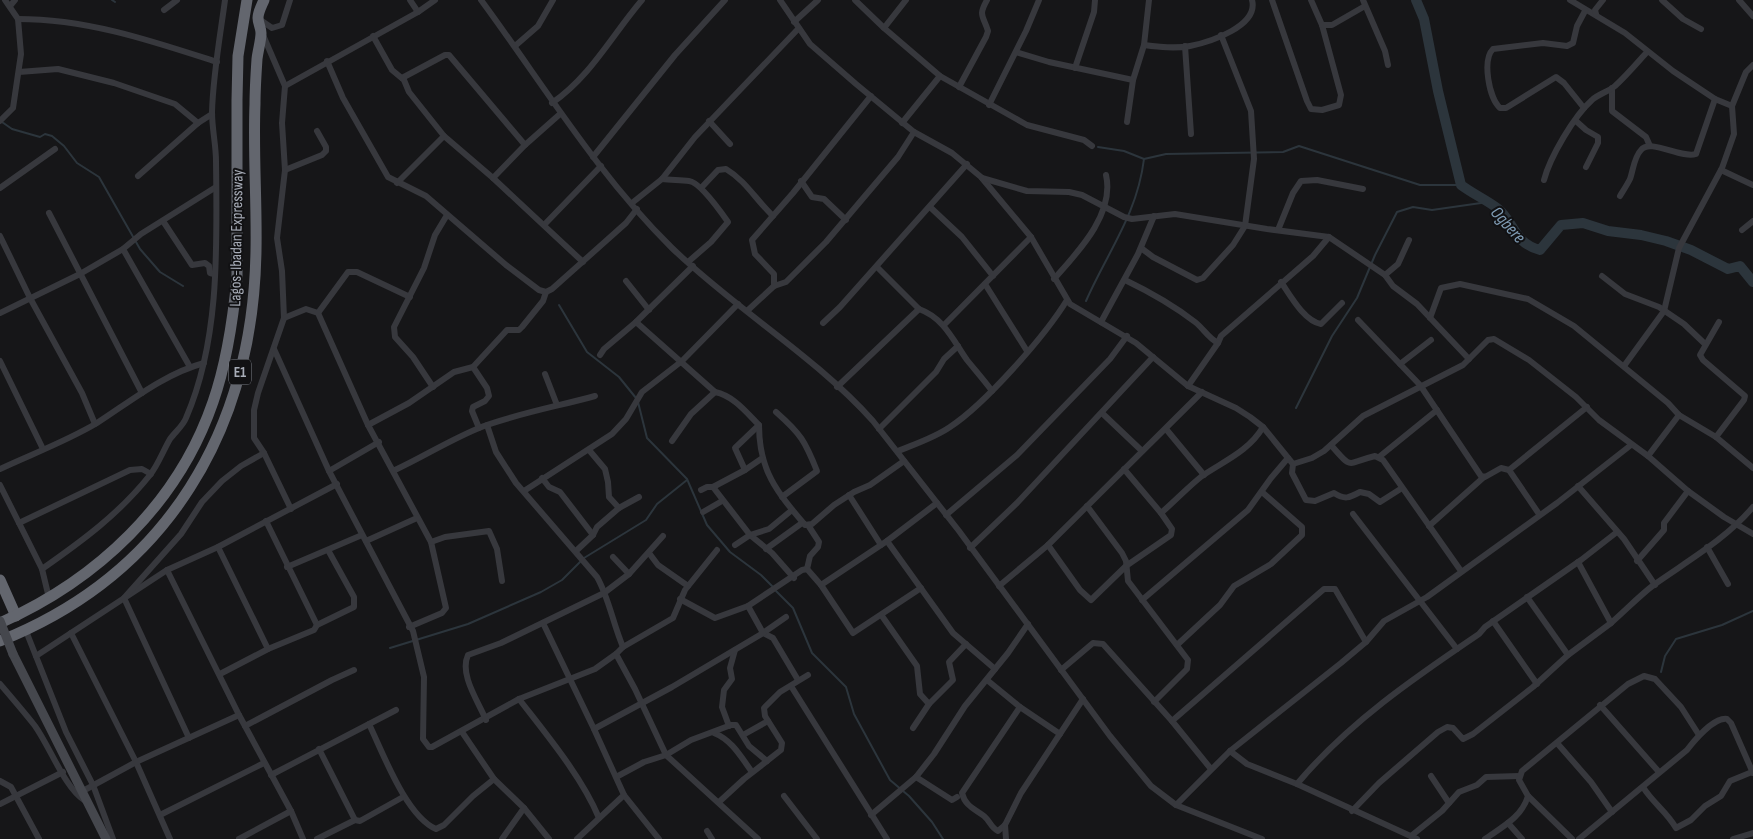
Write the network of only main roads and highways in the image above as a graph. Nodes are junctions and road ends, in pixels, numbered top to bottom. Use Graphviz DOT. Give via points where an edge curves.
graph roads {
  1 [pos="247,0"];
  2 [pos="264,0"];
  3 [pos="0,580"];
  4 [pos="16,616"];
  5 [pos="0,622"];
  6 [pos="0,642"];
  7 [pos="106,839"];
  1 -- 4 [label="highway, Lagos-Ibadan Expressway / E1" via="237,82 237,278 228,344 213,402 184,462 148,515 97,566 50,598"];
  2 -- 6 [label="highway, Lagos-Ibadan Expressway / E1" via="258,18 261,32 255,104 256,251 251,323 224,422 188,492 132,558 86,596 26,631"];
  3 -- 4 [label="highway"];
  4 -- 5 [label="highway, Lagos-Ibadan Expressway / E1"];
  5 -- 7 [label="main road, bridge" via="82,796"];
}
